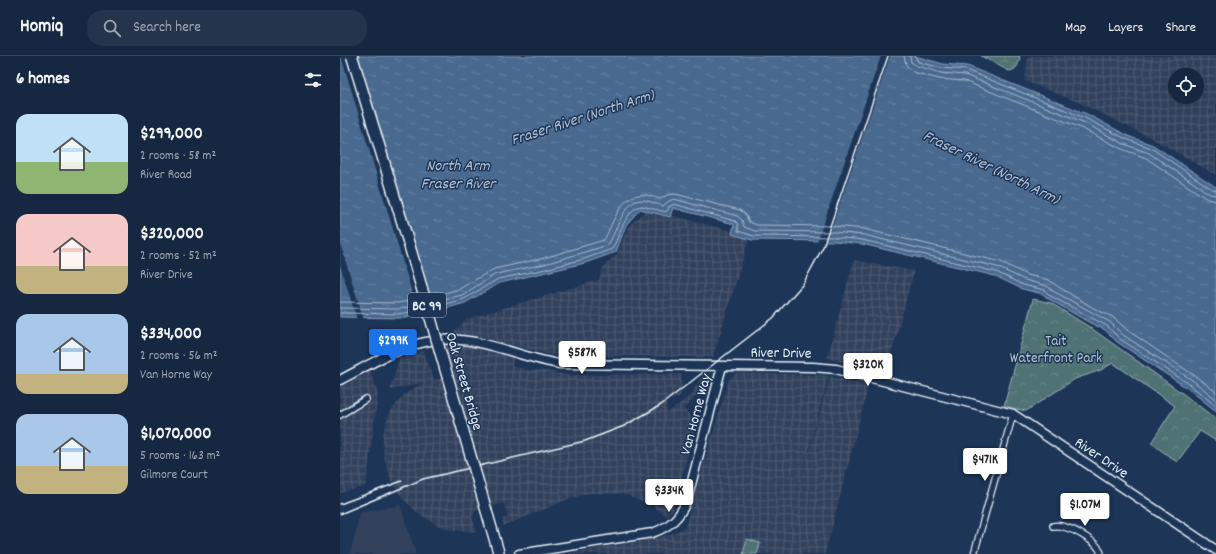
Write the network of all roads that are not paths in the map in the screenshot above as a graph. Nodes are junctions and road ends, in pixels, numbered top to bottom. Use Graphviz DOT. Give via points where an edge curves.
graph roads {
  1 [pos="346,56"];
  2 [pos="352,56"];
  3 [pos="722,366"];
  4 [pos="340,380"];
  5 [pos="366,399"];
  6 [pos="1013,414"];
  7 [pos="340,415"];
  8 [pos="1053,526"];
  9 [pos="1216,550"];
  10 [pos="494,554"];
  11 [pos="499,554"];
  12 [pos="519,554"];
  13 [pos="974,554"];
  14 [pos="1102,554"];
  1 -- 10 [label="highway, Oak Street Bridge / BC 99"];
  2 -- 11 [label="highway, Oak Street Bridge / BC 99, bridge"];
  3 -- 4 [label="street, River Drive" via="560,364 478,342 445,340 415,343"];
  3 -- 6 [label="street, River Drive" via="830,368"];
  3 -- 12 [label="street, Van Horne Way" via="687,500 675,520 652,533"];
  5 -- 7 [label="street"];
  6 -- 9 [label="street, River Drive"];
  6 -- 13 [label="street"];
  8 -- 14 [label="street" via="1066,526 1093,542"];
}
